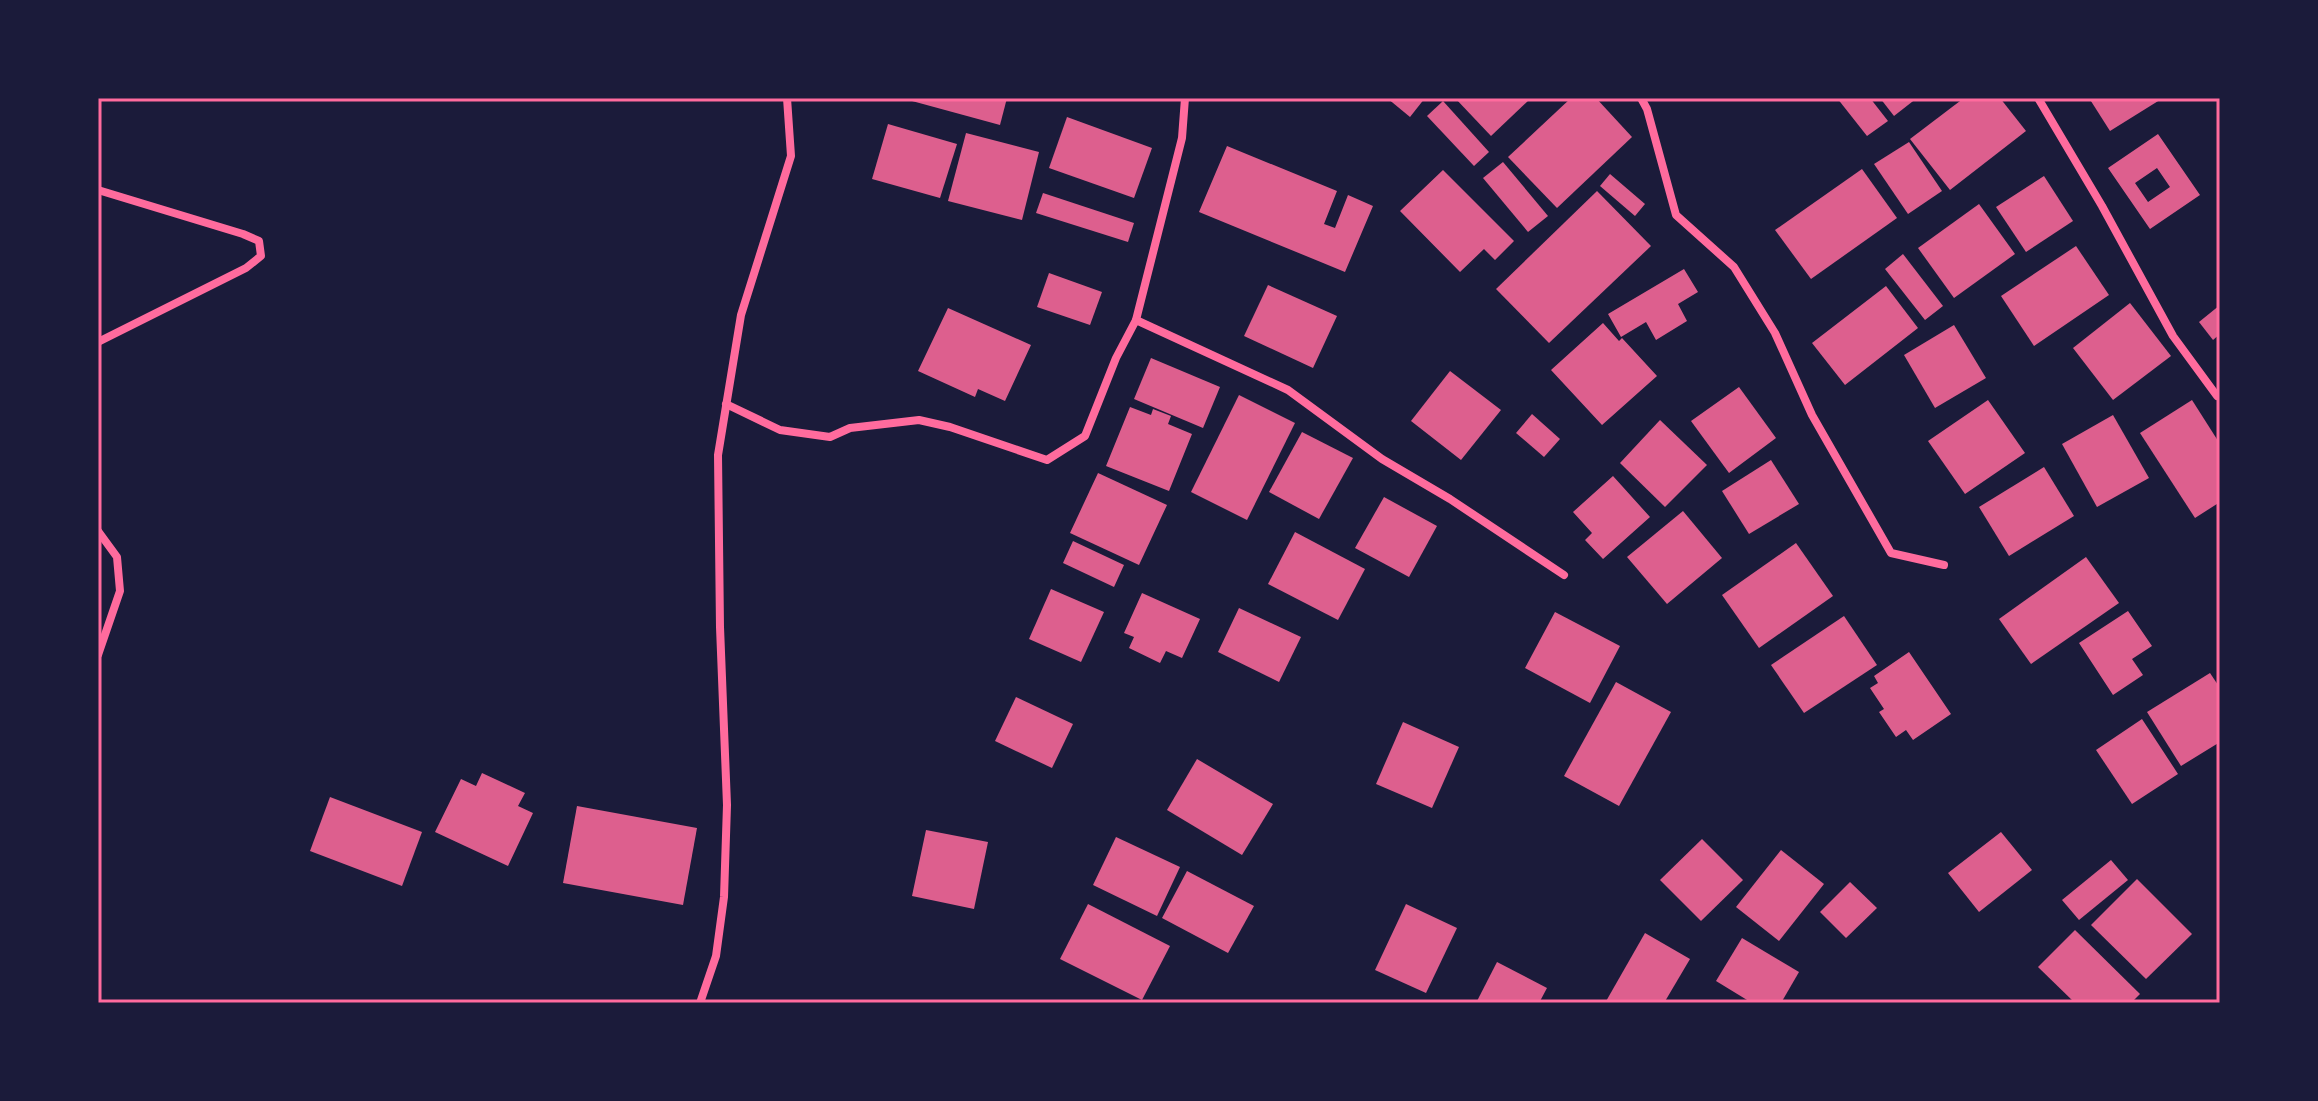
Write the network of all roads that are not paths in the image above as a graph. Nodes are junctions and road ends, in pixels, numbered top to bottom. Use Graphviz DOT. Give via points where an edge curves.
graph roads {
  1 [pos="787,98"];
  2 [pos="1185,98"];
  3 [pos="1641,98"];
  4 [pos="2038,98"];
  5 [pos="98,190"];
  6 [pos="1136,320"];
  7 [pos="98,342"];
  8 [pos="2217,396"];
  9 [pos="726,404"];
  10 [pos="98,531"];
  11 [pos="1944,565"];
  12 [pos="1564,575"];
  13 [pos="98,655"];
  14 [pos="700,1003"];
  1 -- 9 [label="street" via="791,156 741,315"];
  2 -- 6 [label="street" via="1182,138"];
  3 -- 11 [label="street" via="1676,215 1734,267 1775,333 1812,415 1891,553"];
  4 -- 8 [label="street" via="2173,336"];
  5 -- 7 [label="street" via="243,234 259,241 261,256"];
  6 -- 9 [label="street" via="1085,436 1047,460 919,420 850,428 830,437 780,430"];
  6 -- 12 [label="street" via="1288,390 1382,459"];
  9 -- 14 [label="street" via="718,455 727,805 724,897 716,956"];
  10 -- 13 [label="street" via="117,557 120,591"];
}
